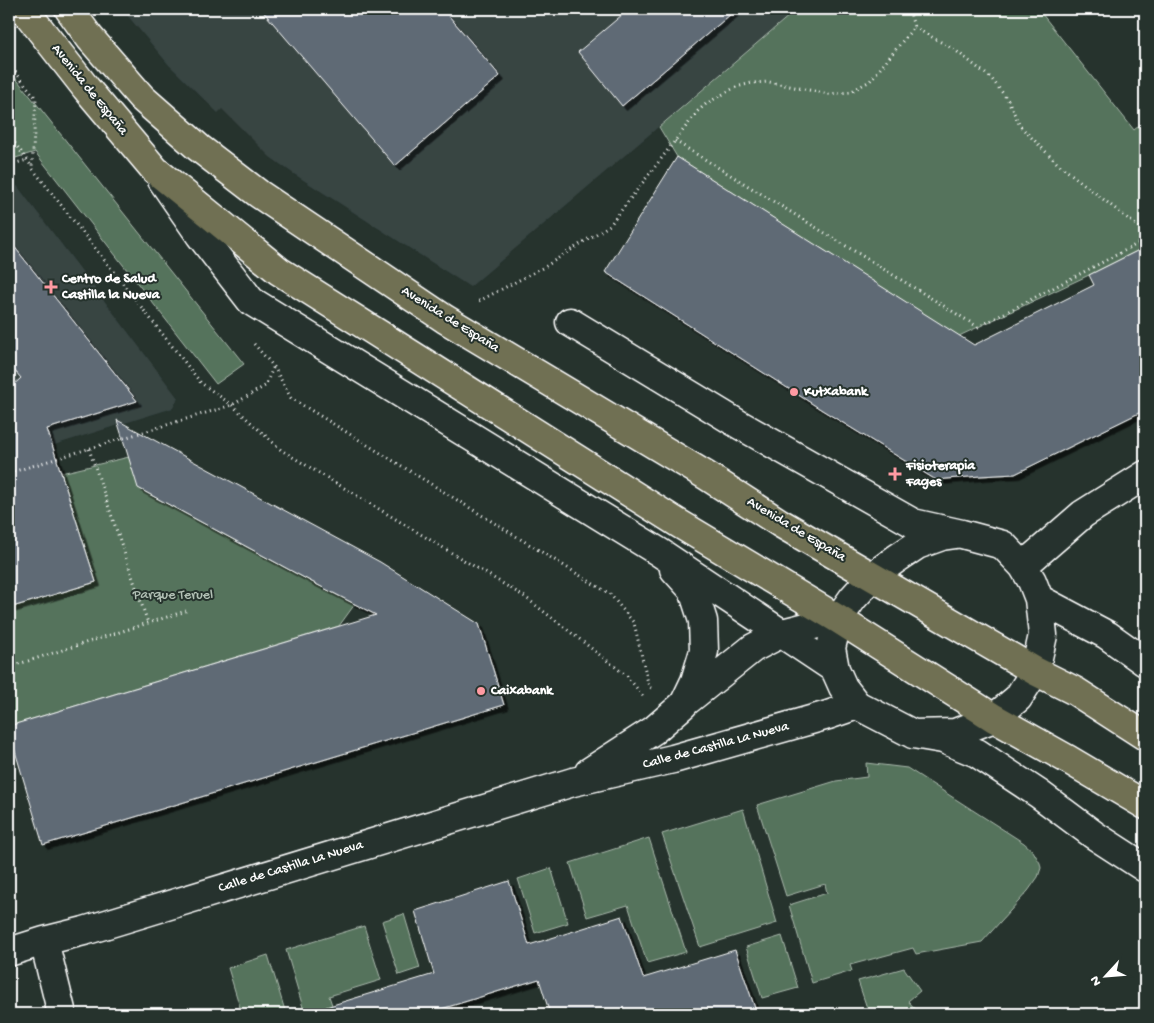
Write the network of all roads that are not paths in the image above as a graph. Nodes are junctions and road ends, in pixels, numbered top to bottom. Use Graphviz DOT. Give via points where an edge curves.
graph roads {
  1 [pos="24,9"];
  2 [pos="69,9"];
  3 [pos="155,170"];
  4 [pos="570,322"];
  5 [pos="1145,475"];
  6 [pos="962,534"];
  7 [pos="659,552"];
  8 [pos="1023,566"];
  9 [pos="874,576"];
  10 [pos="1039,599"];
  11 [pos="838,619"];
  12 [pos="782,633"];
  13 [pos="1145,662"];
  14 [pos="835,669"];
  15 [pos="1035,671"];
  16 [pos="856,705"];
  17 [pos="673,713"];
  18 [pos="994,718"];
  19 [pos="913,734"];
  20 [pos="1145,736"];
  21 [pos="573,782"];
  22 [pos="1145,805"];
  23 [pos="1145,868"];
  24 [pos="44,941"];
  25 [pos="9,952"];
  26 [pos="62,1014"];
  1 -- 3 [label="main road, Avenida de España"];
  2 -- 9 [label="main road, Avenida de España" via="142,98 259,194 445,319 780,523"];
  3 -- 7 [label="street, Avenida de España" via="251,301"];
  3 -- 11 [label="main road, Avenida de España" via="279,271 678,523"];
  4 -- 6 [label="street" via="740,425 913,523"];
  5 -- 8 [label="street" via="1083,514"];
  6 -- 8 [label="street" via="1003,545"];
  6 -- 9 [label="street, Avenida de España" via="942,536 917,545"];
  7 -- 12 [label="street, Avenida de España"];
  7 -- 17 [label="street, Calle de Castilla La Nueva" via="693,590 703,621 704,652 695,681"];
  8 -- 10 [label="street, Avenida de España"];
  9 -- 11 [label="street, Avenida de España"];
  9 -- 15 [label="main road, Avenida de España"];
  10 -- 13 [label="street" via="1107,635"];
  10 -- 15 [label="street, Avenida de España" via="1043,635"];
  11 -- 12 [label="street, Calle de Castilla La Nueva"];
  11 -- 14 [label="street, Avenida de España" via="831,648"];
  11 -- 18 [label="main road, Avenida de España"];
  12 -- 14 [label="street, Avenida de España"];
  12 -- 17 [label="street, Calle de Castilla La Nueva" via="753,648"];
  14 -- 16 [label="street, Avenida de España"];
  15 -- 18 [label="street, Avenida de España" via="1018,698"];
  15 -- 20 [label="main road, Avenida de España" via="1075,691"];
  16 -- 19 [label="street, Avenida de España"];
  16 -- 21 [label="street, Calle de Castilla La Nueva" via="673,760"];
  17 -- 21 [label="street, Calle de Castilla La Nueva" via="654,730"];
  18 -- 19 [label="street, Avenida de España" via="954,733"];
  18 -- 22 [label="main road, Avenida de España"];
  19 -- 23 [label="street, Avenida de España" via="943,739 977,753"];
  21 -- 24 [label="street, Calle de Castilla La Nueva"];
  24 -- 25 [label="street, Calle de Castilla La Nueva"];
  24 -- 26 [label="street"];
}
